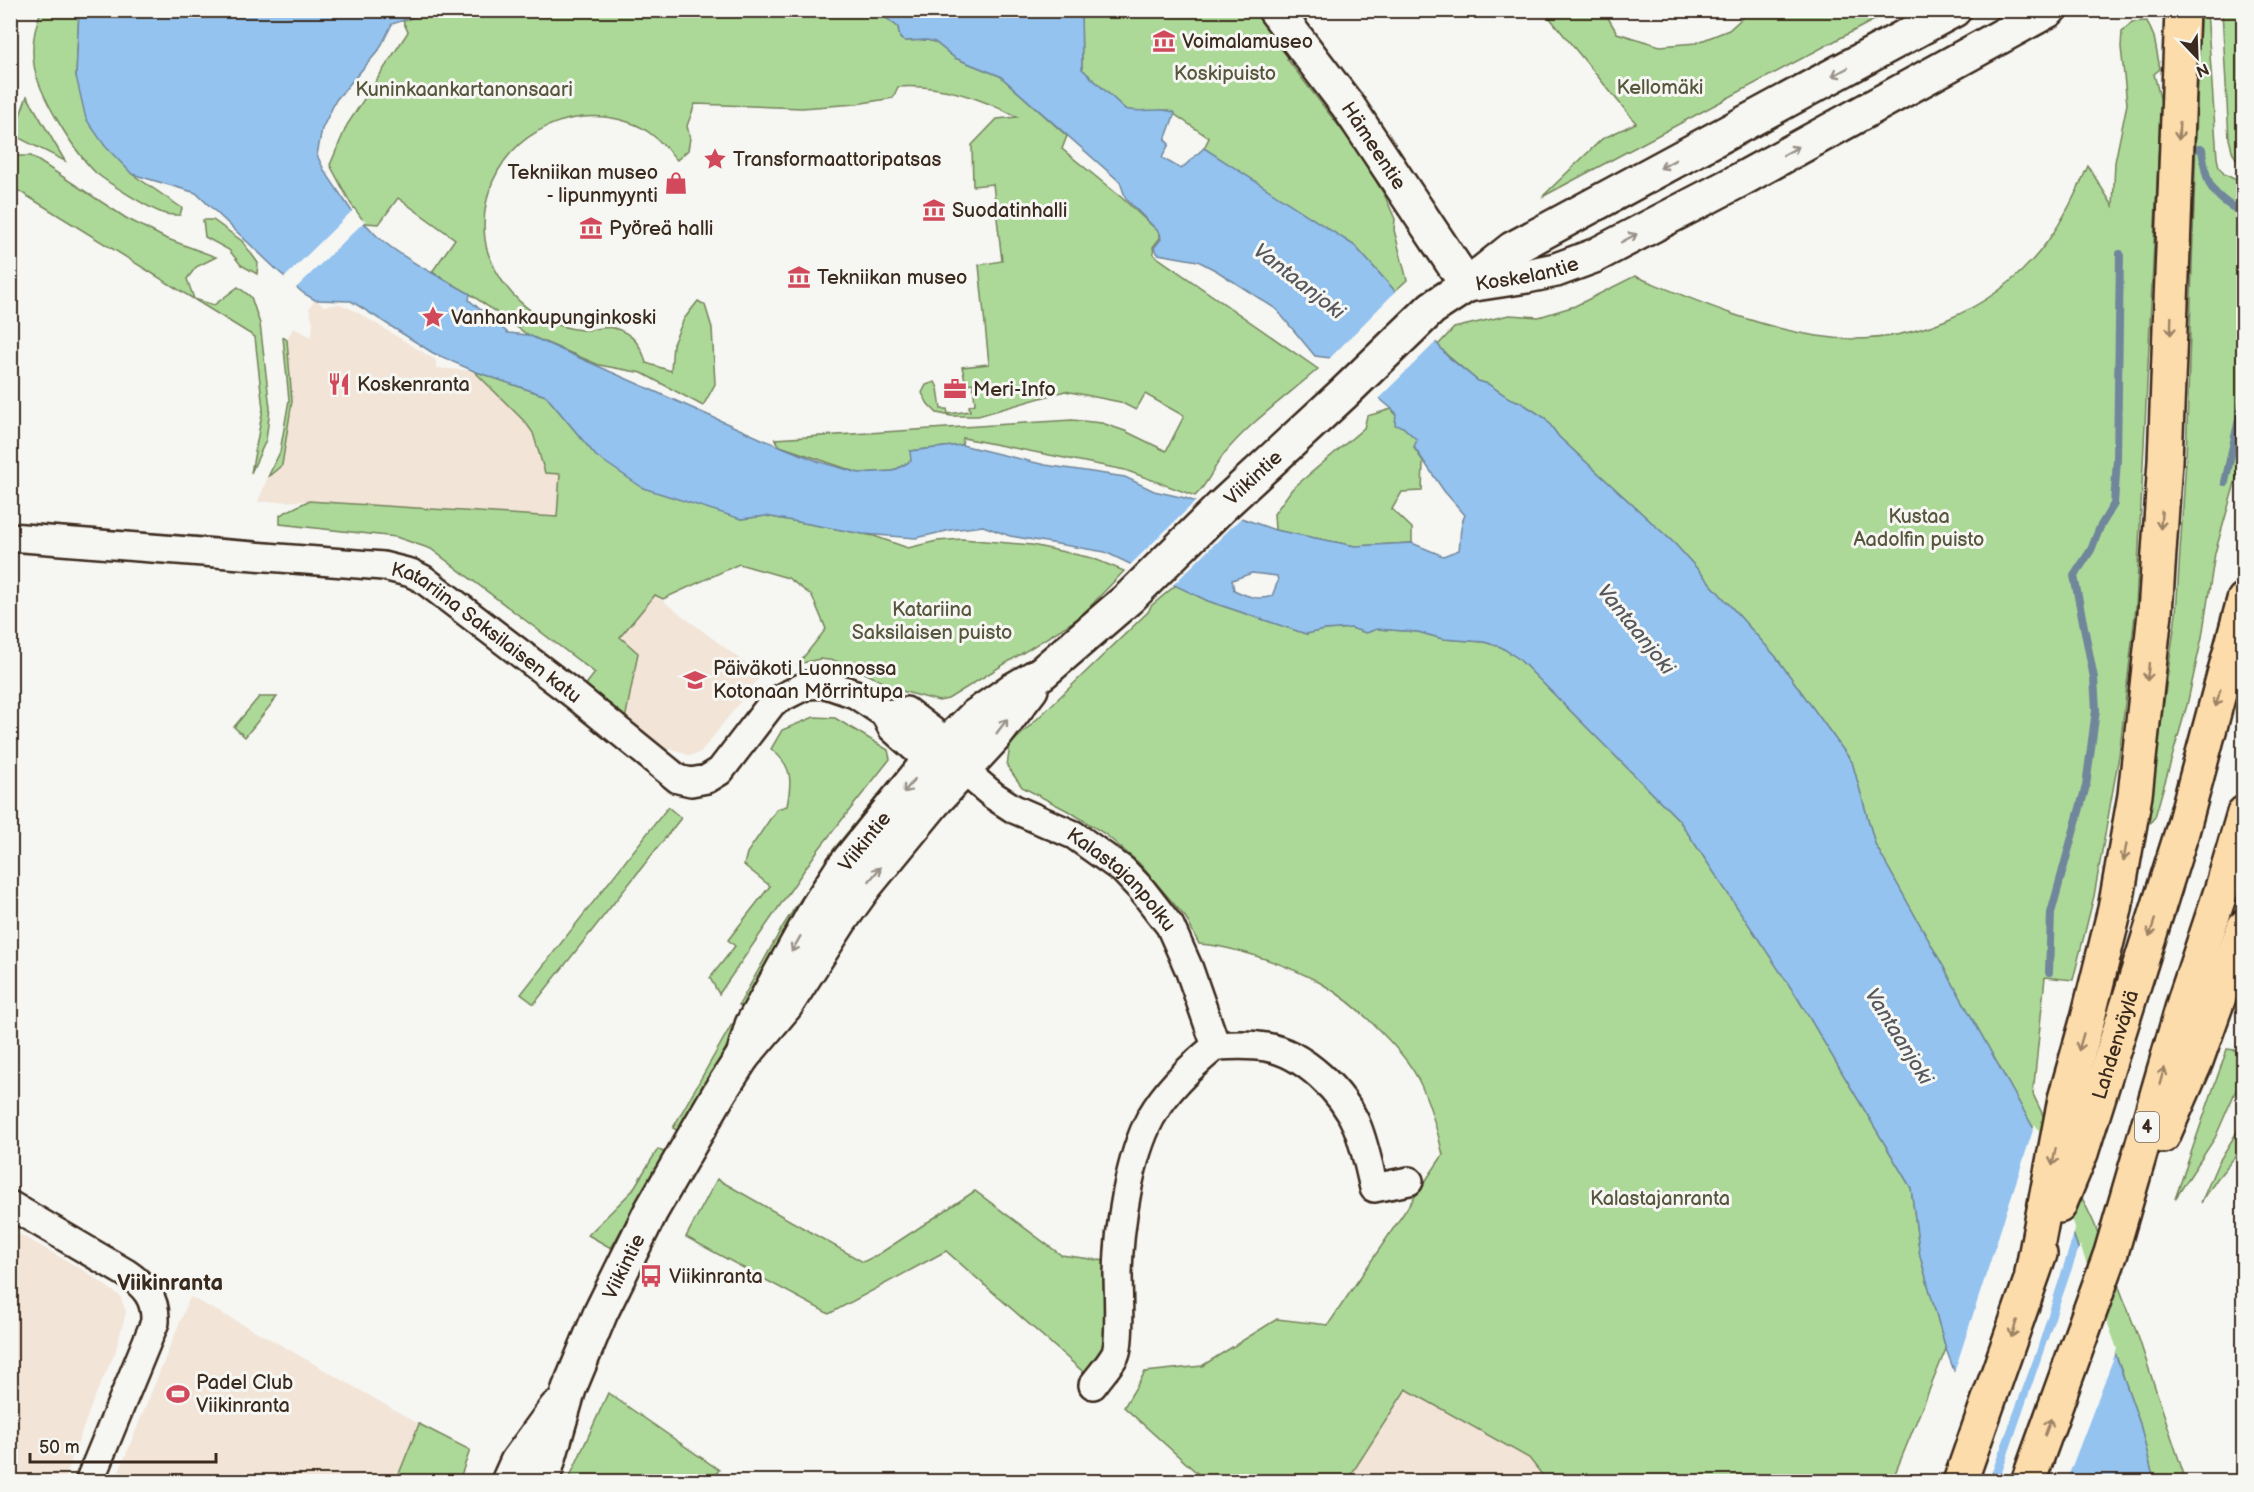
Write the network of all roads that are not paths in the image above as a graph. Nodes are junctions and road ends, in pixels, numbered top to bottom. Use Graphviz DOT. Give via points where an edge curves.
graph roads {
  1 [pos="1275,10"];
  2 [pos="1954,10"];
  3 [pos="2049,10"];
  4 [pos="2182,10"];
  5 [pos="1467,285"];
  6 [pos="10,537"];
  7 [pos="2244,600"];
  8 [pos="947,758"];
  9 [pos="2244,813"];
  10 [pos="2244,927"];
  11 [pos="1215,1046"];
  12 [pos="1409,1181"];
  13 [pos="10,1204"];
  14 [pos="2111,1253"];
  15 [pos="2032,1273"];
  16 [pos="1093,1385"];
  17 [pos="569,1389"];
  18 [pos="1962,1475"];
  19 [pos="89,1482"];
  20 [pos="508,1482"];
  21 [pos="543,1482"];
  22 [pos="2028,1482"];
  1 -- 5 [label="main road, Hämeentie" via="1348,105"];
  2 -- 5 [label="main road, Koskelantie, one-way" via="1512,249"];
  5 -- 3 [label="main road, Koskelantie, one-way" via="1556,270 1594,256"];
  4 -- 15 [label="highway, one-way" via="2165,461 2155,613 2135,795 2115,909 2065,1099"];
  5 -- 8 [label="main road, Viikintie" via="1432,308 1130,597 1042,673 975,716"];
  6 -- 8 [label="street, Katariina Saksilaisen katu" via="372,565 411,573 576,696 678,779 707,779 720,771 773,702 807,685 841,688 885,714 906,711"];
  7 -- 15 [label="highway, Lahdenväylä, one-way" via="2182,832 2081,1153"];
  8 -- 11 [label="street, Kalastajanpolku" via="1014,809 1074,835 1097,850 1142,890 1170,926 1190,969"];
  8 -- 17 [label="main road, Viikintie" via="934,802 866,885 786,1005 743,1056 722,1090 651,1211 601,1312"];
  14 -- 9 [label="highway, 4, one-way"];
  10 -- 14 [label="highway" via="2196,1061"];
  11 -- 12 [label="street" via="1268,1047 1289,1055 1325,1079 1356,1123 1374,1188"];
  11 -- 16 [label="street" via="1168,1094 1142,1140 1127,1185 1118,1272 1116,1353"];
  13 -- 19 [label="street" via="126,1273 142,1284 152,1298 155,1322"];
  22 -- 14 [label="highway, 4, one-way"];
  15 -- 18 [label="highway, Lahdenväylä, one-way"];
  17 -- 20 [label="main road, Viikintie" via="517,1462"];
  17 -- 21 [label="main road, Viikintie"];
}
